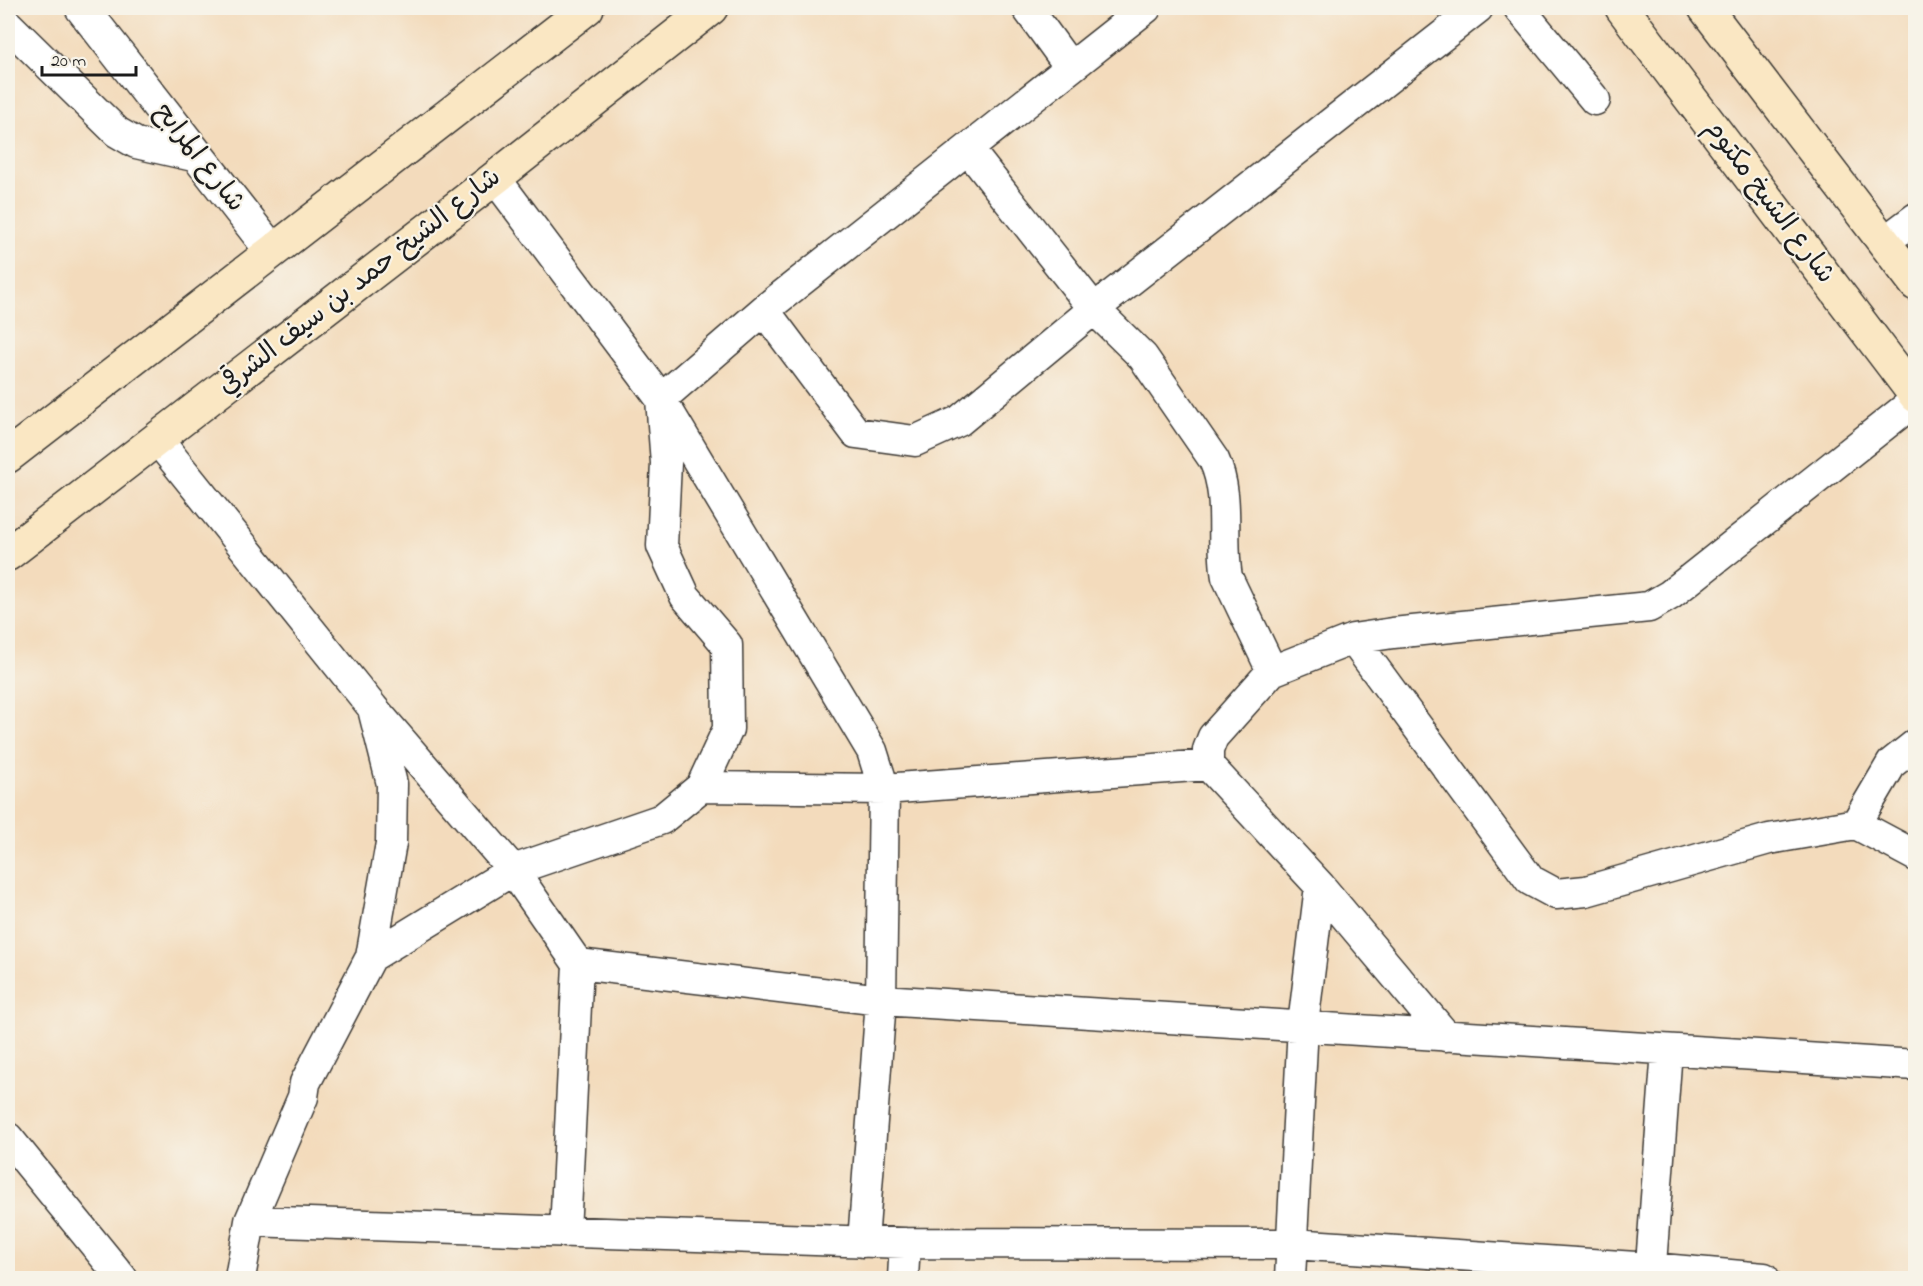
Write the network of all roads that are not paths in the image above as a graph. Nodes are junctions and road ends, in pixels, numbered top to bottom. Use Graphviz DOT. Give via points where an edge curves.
graph roads {
  1 [pos="82,8"];
  2 [pos="587,8"];
  3 [pos="711,8"];
  4 [pos="1027,8"];
  5 [pos="1146,8"];
  6 [pos="1479,8"];
  7 [pos="1520,8"];
  8 [pos="1622,8"];
  9 [pos="1705,8"];
  10 [pos="13,41"];
  11 [pos="1070,67"];
  12 [pos="1595,100"];
  13 [pos="968,149"];
  14 [pos="198,157"];
  15 [pos="495,178"];
  16 [pos="1916,218"];
  17 [pos="1884,242"];
  18 [pos="272,251"];
  19 [pos="1916,284"];
  20 [pos="1094,309"];
  21 [pos="764,310"];
  22 [pos="1916,398"];
  23 [pos="661,399"];
  24 [pos="157,439"];
  25 [pos="8,456"];
  26 [pos="8,554"];
  27 [pos="1353,639"];
  28 [pos="1272,671"];
  29 [pos="373,708"];
  30 [pos="1916,744"];
  31 [pos="1208,765"];
  32 [pos="701,787"];
  33 [pos="884,789"];
  34 [pos="1856,824"];
  35 [pos="1916,856"];
  36 [pos="513,870"];
  37 [pos="1320,886"];
  38 [pos="370,957"];
  39 [pos="578,964"];
  40 [pos="881,1000"];
  41 [pos="1303,1025"];
  42 [pos="1446,1036"];
  43 [pos="1667,1050"];
  44 [pos="1916,1065"];
  45 [pos="8,1138"];
  46 [pos="250,1221"];
  47 [pos="565,1232"];
  48 [pos="863,1242"];
  49 [pos="905,1243"];
  50 [pos="1293,1244"];
  51 [pos="1651,1273"];
  52 [pos="122,1278"];
  53 [pos="240,1278"];
  54 [pos="903,1278"];
  55 [pos="1290,1278"];
  56 [pos="1764,1278"];
  1 -- 14 [label="street, شارع المرابح"];
  2 -- 18 [label="main road"];
  3 -- 15 [label="main road, شارع الشيخ حمد بن سيف الشرقي"];
  4 -- 11 [label="street"];
  5 -- 11 [label="street"];
  6 -- 20 [label="street"];
  7 -- 12 [label="street"];
  8 -- 22 [label="main road, شارع الشيخ مكتوم"];
  9 -- 17 [label="main road"];
  10 -- 14 [label="street" via="117,132 136,143"];
  11 -- 13 [label="street"];
  13 -- 20 [label="street"];
  13 -- 21 [label="street"];
  14 -- 18 [label="street, شارع المرابح"];
  15 -- 23 [label="street"];
  15 -- 24 [label="main road, شارع الشيخ حمد بن سيف الشرقي"];
  16 -- 17 [label="street"];
  17 -- 19 [label="main road"];
  18 -- 25 [label="main road"];
  20 -- 21 [label="street" via="959,422 915,441 856,433"];
  20 -- 28 [label="street" via="1143,357 1214,460 1223,488 1227,578"];
  21 -- 23 [label="street"];
  22 -- 27 [label="street" via="1670,595 1649,607"];
  23 -- 32 [label="street" via="666,463 662,546 685,596 727,645 728,729"];
  23 -- 33 [label="street" via="872,751"];
  24 -- 26 [label="main road, شارع الشيخ حمد بن سيف الشرقي"];
  24 -- 29 [label="street"];
  27 -- 28 [label="street"];
  27 -- 34 [label="street" via="1530,880 1556,894 1586,891 1769,839"];
  28 -- 31 [label="street" via="1213,737"];
  29 -- 36 [label="street"];
  29 -- 38 [label="street" via="392,784 391,843"];
  30 -- 34 [label="street" via="1892,763"];
  31 -- 33 [label="street"];
  31 -- 37 [label="street"];
  32 -- 33 [label="street"];
  32 -- 36 [label="street" via="662,819"];
  33 -- 40 [label="street"];
  34 -- 35 [label="street"];
  36 -- 38 [label="street"];
  36 -- 39 [label="street"];
  37 -- 41 [label="street"];
  37 -- 42 [label="street"];
  38 -- 46 [label="street" via="305,1083 303,1097"];
  39 -- 40 [label="street"];
  39 -- 47 [label="street"];
  40 -- 41 [label="street"];
  40 -- 48 [label="street"];
  41 -- 42 [label="street"];
  41 -- 50 [label="street"];
  42 -- 43 [label="street"];
  43 -- 44 [label="street"];
  43 -- 51 [label="street"];
  45 -- 52 [label="street"];
  46 -- 47 [label="street"];
  46 -- 53 [label="street"];
  47 -- 48 [label="street"];
  48 -- 49 [label="street"];
  49 -- 50 [label="street"];
  49 -- 54 [label="street"];
  50 -- 51 [label="street"];
  50 -- 55 [label="street"];
  51 -- 56 [label="street"];
}
